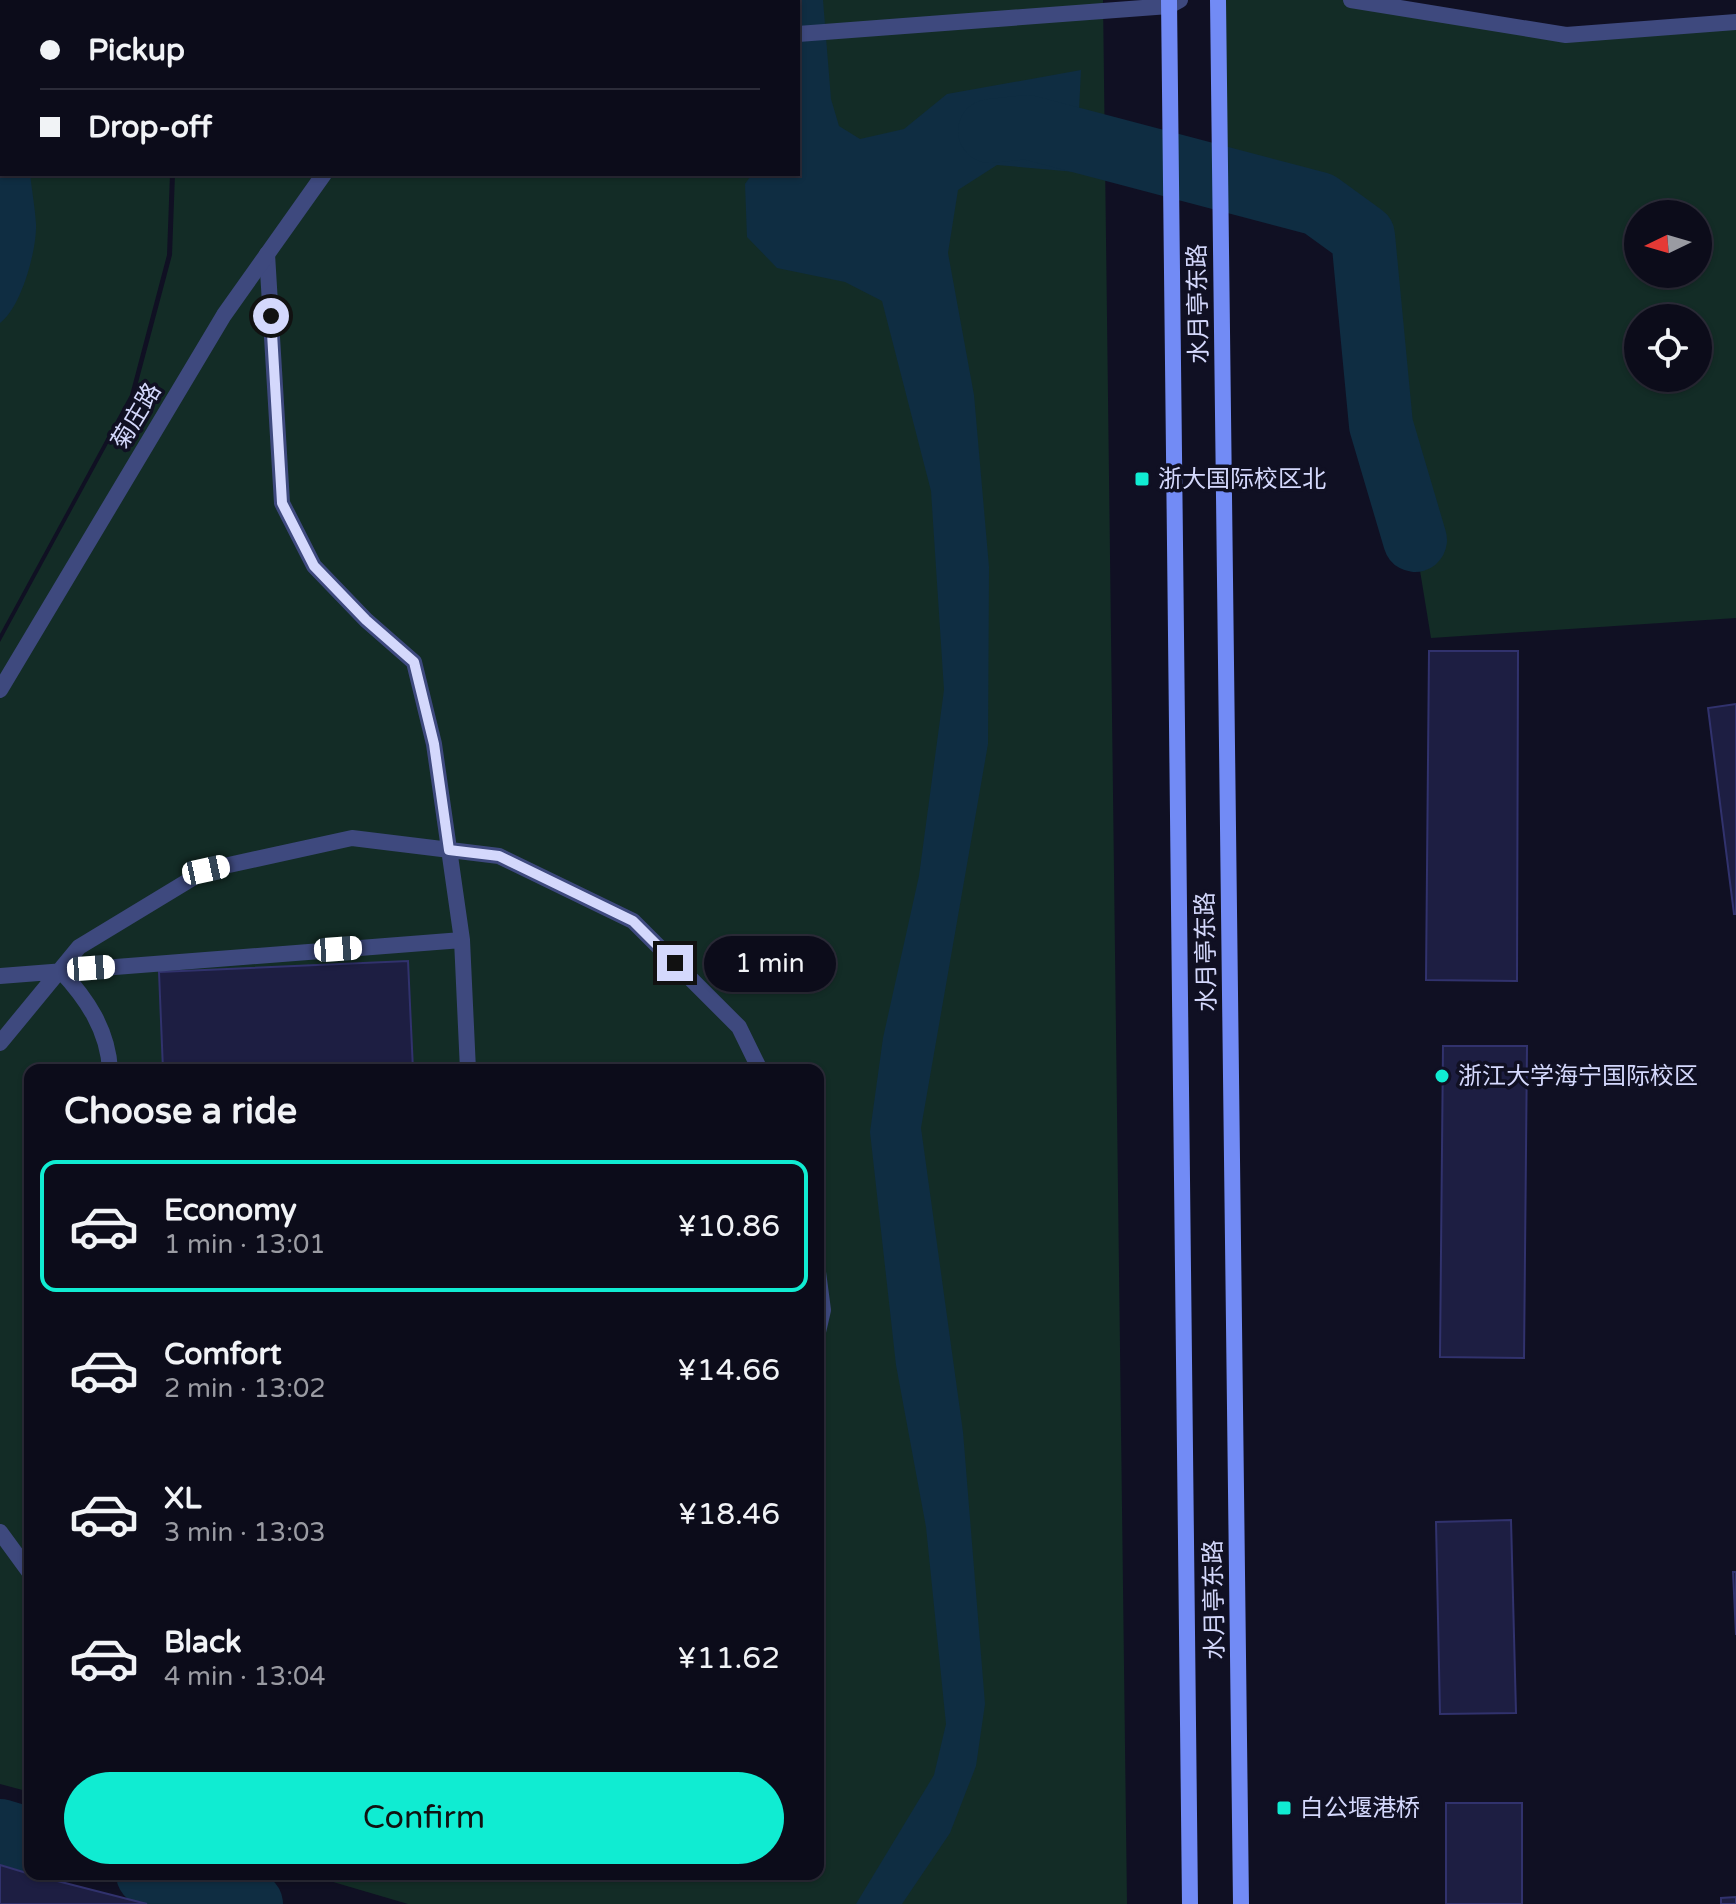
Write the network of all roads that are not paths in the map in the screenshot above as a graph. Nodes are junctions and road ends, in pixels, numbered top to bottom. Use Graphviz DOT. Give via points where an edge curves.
graph roads {
  1 [pos="1218,0"];
  2 [pos="1351,0"];
  3 [pos="1173,2"];
  4 [pos="1399,4"];
  5 [pos="1736,22"];
  6 [pos="800,34"];
  7 [pos="323,176"];
  8 [pos="267,254"];
  9 [pos="0,690"];
  10 [pos="449,850"];
  11 [pos="462,940"];
  12 [pos="60,970"];
  13 [pos="0,976"];
  14 [pos="0,1043"];
  15 [pos="110,1064"];
  16 [pos="468,1064"];
  17 [pos="757,1064"];
  18 [pos="0,1532"];
  19 [pos="24,1565"];
  20 [pos="1190,1904"];
  21 [pos="1241,1904"];
  1 -- 21 [label="main road, 水月亭东路"];
  2 -- 4 [label="street"];
  3 -- 6 [label="street"];
  3 -- 20 [label="main road, 水月亭东路"];
  4 -- 5 [label="street" via="1566,35"];
  7 -- 8 [label="street, 菊庄路"];
  8 -- 9 [label="street, 菊庄路" via="224,315"];
  8 -- 10 [label="street" via="282,503 314,566 414,662 434,744"];
  10 -- 11 [label="street"];
  10 -- 12 [label="street" via="352,838 206,870 79,947"];
  10 -- 17 [label="street" via="499,856 633,921 739,1027"];
  11 -- 12 [label="street"];
  11 -- 16 [label="street"];
  12 -- 13 [label="street"];
  12 -- 14 [label="street"];
  12 -- 15 [label="street" via="85,997 109,1049"];
  18 -- 19 [label="street"];
}
